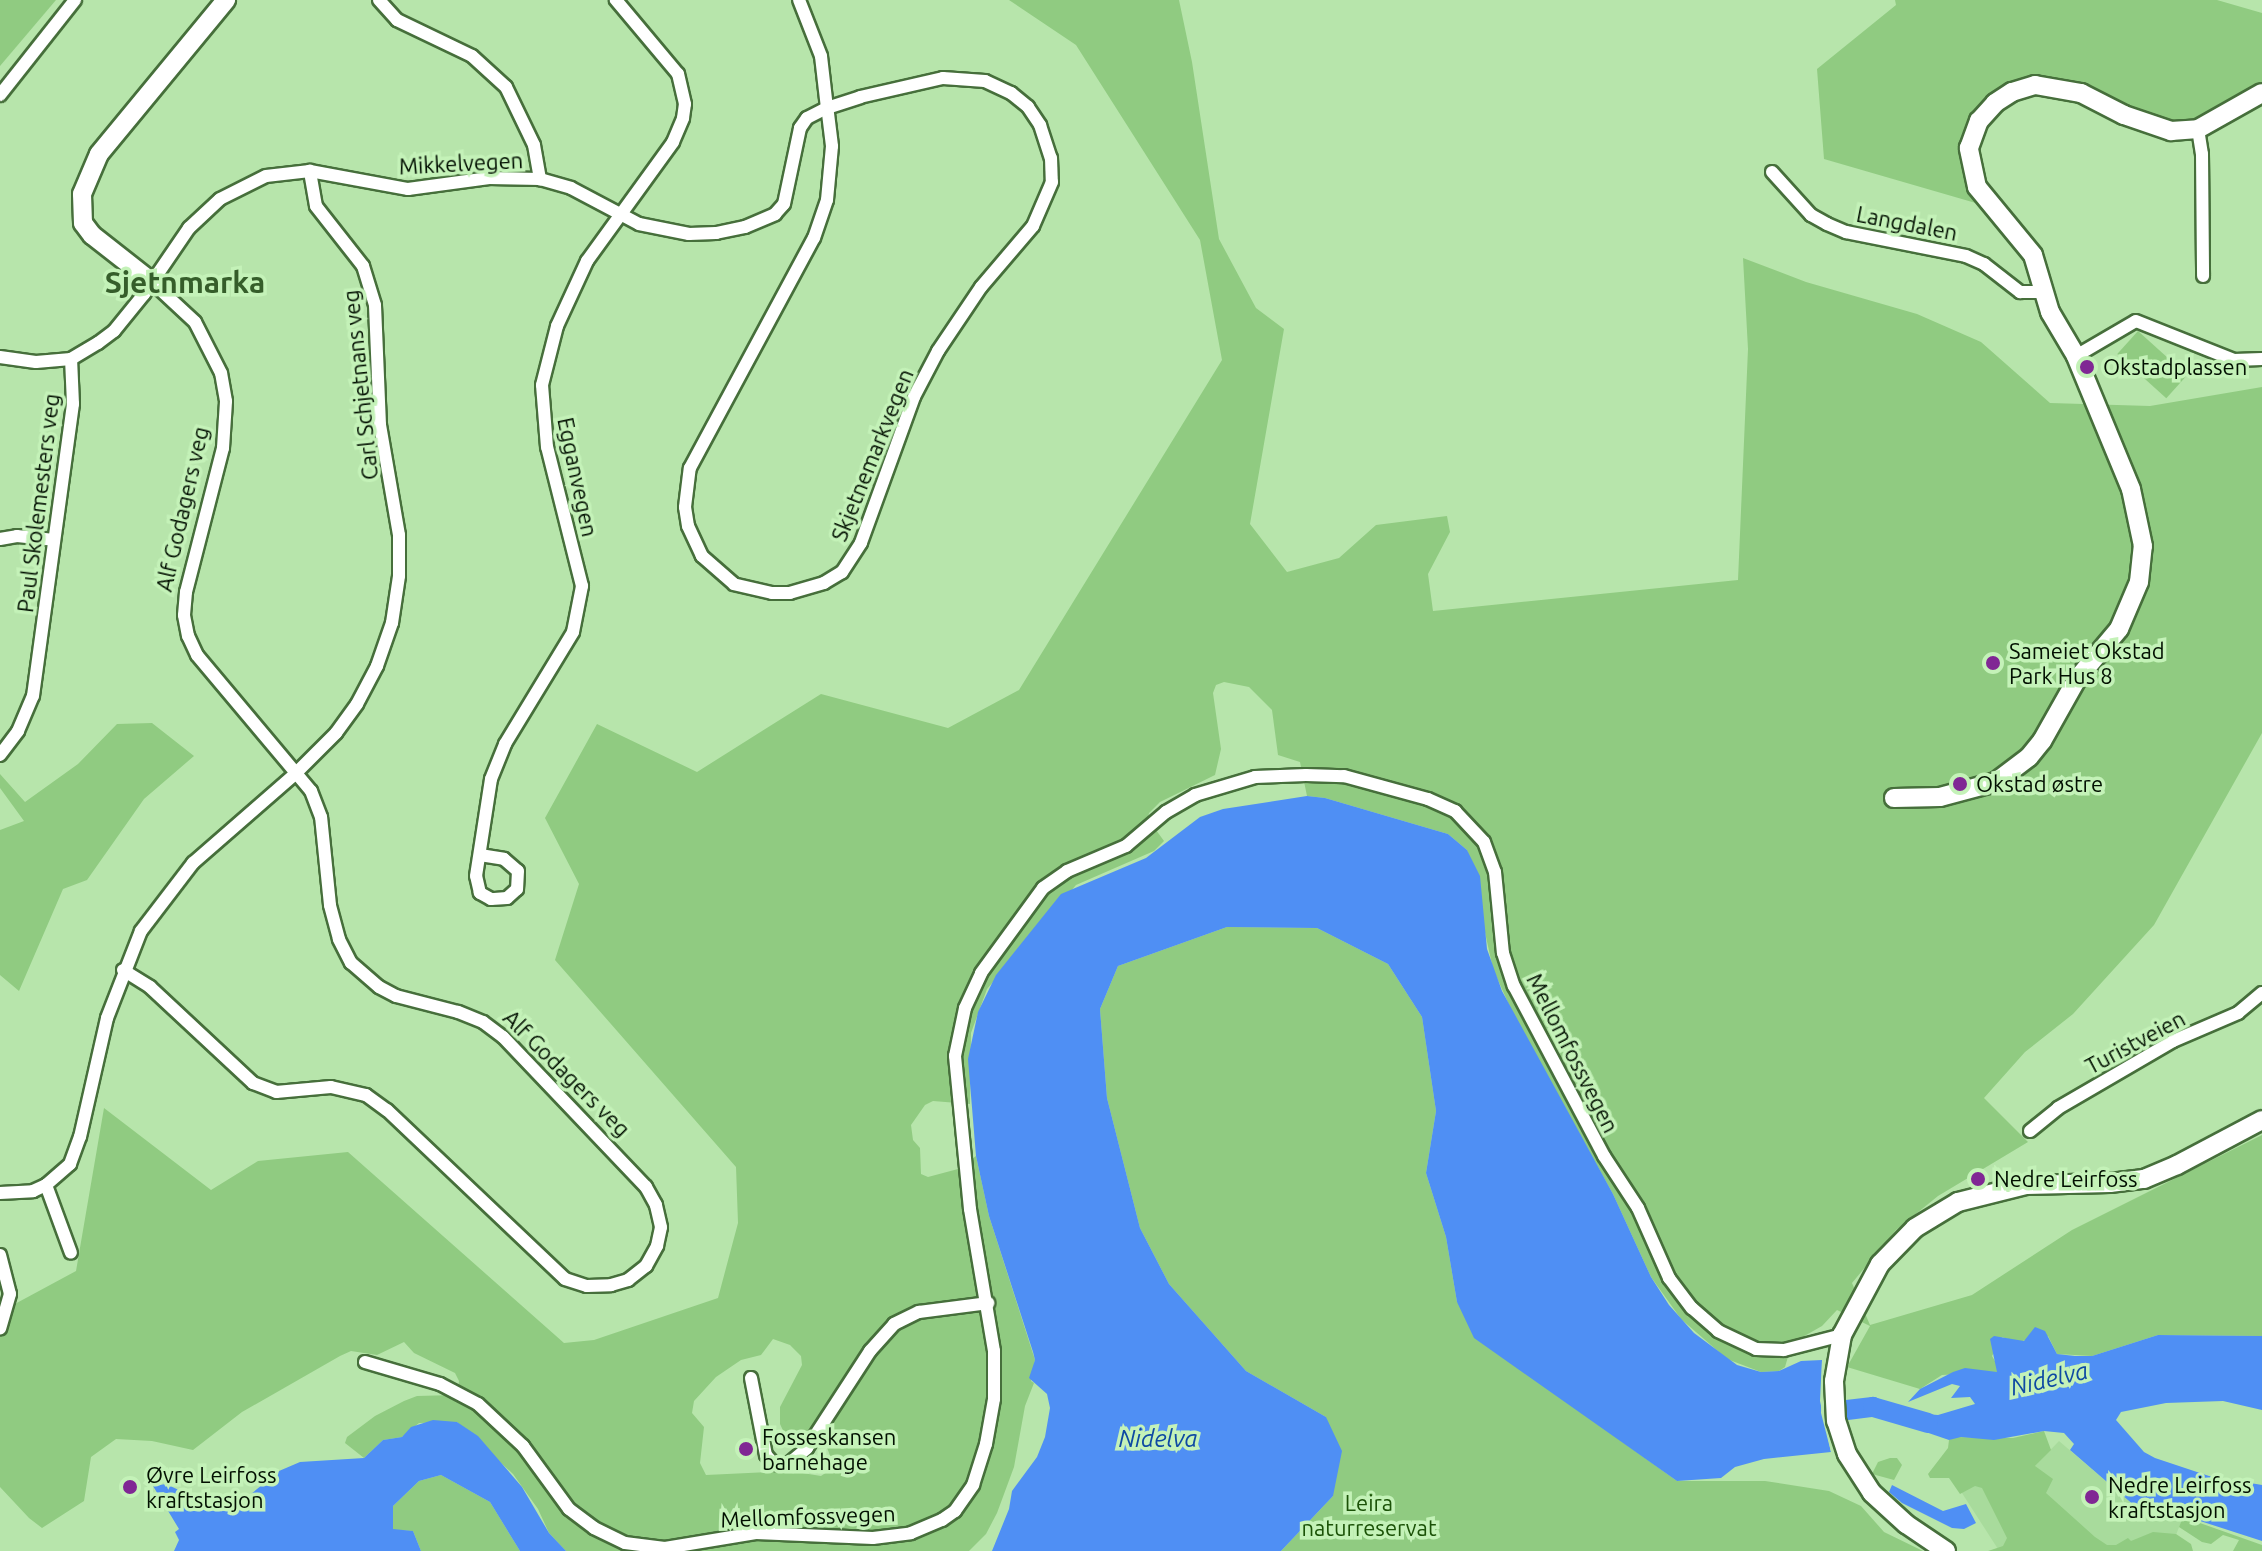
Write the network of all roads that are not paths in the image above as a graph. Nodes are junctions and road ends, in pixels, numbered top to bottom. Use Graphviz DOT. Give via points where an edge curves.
graph roads {
  1 [pos="75,0"];
  2 [pos="226,0"];
  3 [pos="379,0"];
  4 [pos="616,0"];
  5 [pos="799,0"];
  6 [pos="2262,93"];
  7 [pos="0,95"];
  8 [pos="827,108"];
  9 [pos="2198,129"];
  10 [pos="310,171"];
  11 [pos="1772,172"];
  12 [pos="540,179"];
  13 [pos="619,215"];
  14 [pos="2203,276"];
  15 [pos="152,282"];
  16 [pos="2045,292"];
  17 [pos="2076,356"];
  18 [pos="0,357"];
  19 [pos="71,359"];
  20 [pos="2262,359"];
  21 [pos="0,539"];
  22 [pos="54,540"];
  23 [pos="0,755"];
  24 [pos="296,773"];
  25 [pos="1894,798"];
  26 [pos="480,855"];
  27 [pos="123,970"];
  28 [pos="2262,993"];
  29 [pos="2262,1120"];
  30 [pos="2030,1131"];
  31 [pos="46,1185"];
  32 [pos="0,1193"];
  33 [pos="71,1253"];
  34 [pos="0,1255"];
  35 [pos="988,1303"];
  36 [pos="0,1329"];
  37 [pos="1842,1335"];
  38 [pos="365,1362"];
  39 [pos="751,1378"];
  40 [pos="1946,1551"];
  1 -- 7 [label="street"];
  2 -- 15 [label="street, Alf Godagers veg" via="99,154 87,176 80,209 83,223"];
  3 -- 12 [label="street" via="397,20 472,56 506,87 534,145"];
  4 -- 13 [label="street, Egganvegen" via="678,74 685,104 673,142"];
  5 -- 8 [label="street, Skjetnemarkvegen" via="821,56"];
  6 -- 9 [label="street"];
  8 -- 8 [label="street, Skjetnemarkvegen" via="943,78 985,81 1011,93 1040,125 1052,182 1033,226 981,287 938,351 914,397 868,529 842,572 808,590 772,593 734,584 702,556 688,526 685,487 709,430 814,238 831,174"];
  8 -- 13 [label="street, Mikkelvegen" via="800,128 789,190 775,214 745,227 689,234"];
  9 -- 14 [label="street"];
  9 -- 16 [label="street" via="2171,131 2056,86 2035,85 1995,103 1974,133 1971,167 1988,204 2033,255"];
  10 -- 12 [label="street, Mikkelvegen" via="408,189 489,178"];
  10 -- 15 [label="street, Mikkelvegen" via="266,176 220,199 189,228"];
  10 -- 24 [label="street, Carl Schjetnans veg" via="316,206 351,248 371,284 380,425 399,535 399,576 392,623 371,678 336,733"];
  11 -- 16 [label="street, Langdalen" via="1811,215 1827,224 1966,256 2020,292"];
  12 -- 13 [label="street, Mikkelvegen" via="571,188"];
  13 -- 26 [label="street, Egganvegen" via="587,261 557,326 542,385 547,447 582,586 573,632 500,755 491,779"];
  15 -- 19 [label="street" via="114,331"];
  15 -- 24 [label="street, Alf Godagers veg" via="195,322 221,373 226,401 223,448 186,592 188,636 197,655"];
  16 -- 17 [label="street" via="2050,312"];
  17 -- 20 [label="street" via="2136,321 2234,360"];
  17 -- 25 [label="street" via="2140,518 2143,546 2132,605 2077,679 2042,741 2013,770 1996,782 1961,792"];
  18 -- 19 [label="street"];
  19 -- 22 [label="street, Paul Skolemesters veg" via="73,404"];
  21 -- 22 [label="street"];
  22 -- 23 [label="street, Paul Skolemesters veg" via="33,696"];
  24 -- 27 [label="street, Carl Schjetnans veg" via="172,886 141,931"];
  24 -- 27 [label="street, Alf Godagers veg" via="311,791 321,817 330,905 351,963 396,996 458,1012 503,1037 646,1187 661,1227 646,1266 611,1285 587,1286 565,1279 366,1095 331,1087 276,1092 253,1083 150,987"];
  27 -- 31 [label="street, Carl Schjetnans veg" via="76,1153"];
  28 -- 30 [label="street, Turistveien" via="2238,1013 2173,1041 2069,1101"];
  29 -- 37 [label="street" via="2144,1179 2026,1185 1939,1211 1880,1264"];
  31 -- 32 [label="street"];
  31 -- 33 [label="street"];
  34 -- 36 [label="street" via="10,1294"];
  35 -- 37 [label="street, Mellomfossvegen" via="970,1209 955,1056 965,1008 981,973 1043,888 1067,871 1126,846 1195,795 1255,777 1344,776 1455,811 1484,842 1495,872 1503,953 1514,986 1604,1156 1638,1208 1669,1278 1692,1308 1718,1331 1756,1349 1784,1350"];
  35 -- 38 [label="street, Mellomfossvegen" via="994,1399 973,1485 942,1520 911,1533 873,1538 756,1533 665,1548 625,1543 569,1509 523,1446 478,1404 440,1384"];
  35 -- 39 [label="street" via="919,1312 894,1324 870,1351 807,1448 787,1465 774,1464 766,1455"];
  37 -- 40 [label="street" via="1834,1407 1847,1454 1884,1506"];
}
